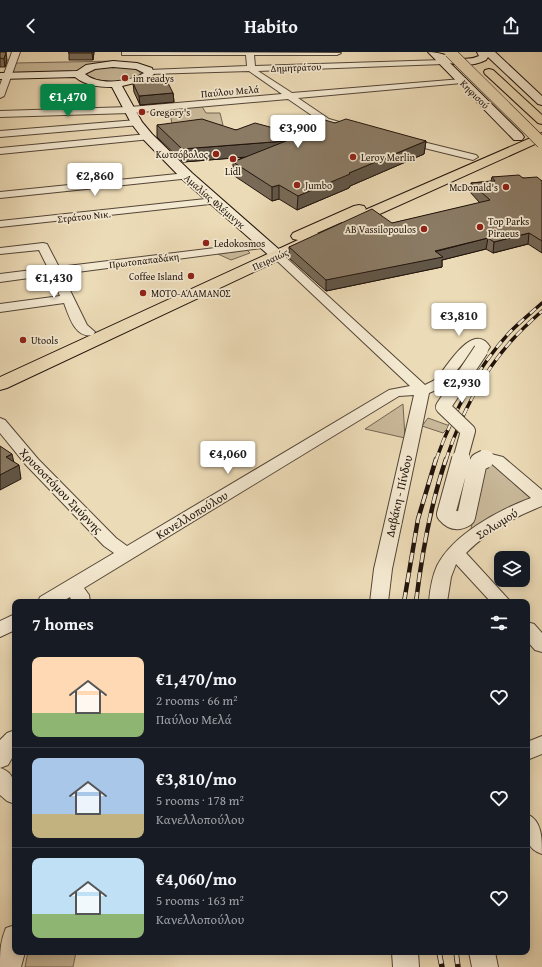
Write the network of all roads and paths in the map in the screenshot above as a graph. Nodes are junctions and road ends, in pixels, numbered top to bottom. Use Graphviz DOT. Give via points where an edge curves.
graph roads {
  1 [pos="337,52"];
  2 [pos="434,52"];
  3 [pos="450,52"];
  4 [pos="468,52"];
  5 [pos="482,52"];
  6 [pos="489,52"];
  7 [pos="126,53"];
  8 [pos="250,53"];
  9 [pos="13,54"];
  10 [pos="443,62"];
  11 [pos="119,64"];
  12 [pos="345,66"];
  13 [pos="251,69"];
  14 [pos="149,72"];
  15 [pos="79,74"];
  16 [pos="357,74"];
  17 [pos="4,76"];
  18 [pos="462,81"];
  19 [pos="368,82"];
  20 [pos="116,84"];
  21 [pos="378,89"];
  22 [pos="0,96"];
  23 [pos="290,97"];
  24 [pos="542,102"];
  25 [pos="130,110"];
  26 [pos="0,114"];
  27 [pos="542,121"];
  28 [pos="137,124"];
  29 [pos="542,126"];
  30 [pos="354,129"];
  31 [pos="0,134"];
  32 [pos="148,137"];
  33 [pos="518,137"];
  34 [pos="542,137"];
  35 [pos="398,139"];
  36 [pos="542,142"];
  37 [pos="0,151"];
  38 [pos="473,157"];
  39 [pos="187,176"];
  40 [pos="0,195"];
  41 [pos="215,201"];
  42 [pos="0,224"];
  43 [pos="270,250"];
  44 [pos="0,251"];
  45 [pos="54,271"];
  46 [pos="0,278"];
  47 [pos="67,299"];
  48 [pos="0,308"];
  49 [pos="88,332"];
  50 [pos="0,372"];
  51 [pos="0,384"];
  52 [pos="422,390"];
  53 [pos="0,423"];
  54 [pos="542,500"];
  55 [pos="127,554"];
  56 [pos="456,554"];
  57 [pos="76,595"];
  58 [pos="59,599"];
  59 [pos="379,599"];
  60 [pos="439,599"];
  61 [pos="499,599"];
  62 [pos="12,623"];
  63 [pos="0,630"];
  64 [pos="530,632"];
  65 [pos="542,645"];
  66 [pos="12,742"];
  67 [pos="542,745"];
  68 [pos="530,750"];
  69 [pos="0,759"];
  70 [pos="0,777"];
  71 [pos="12,792"];
  72 [pos="530,828"];
  73 [pos="542,844"];
  74 [pos="12,950"];
  75 [pos="404,955"];
  76 [pos="483,955"];
  77 [pos="8,967"];
  78 [pos="406,967"];
  79 [pos="485,967"];
  1 -- 8 [label="street"];
  1 -- 12 [label="street"];
  2 -- 5 [label="main road" via="449,60 468,62 483,58"];
  2 -- 10 [label="main road, Κηφισού"];
  3 -- 36 [label="main road, bridge"];
  4 -- 27 [label="main road"];
  6 -- 24 [label="main road"];
  7 -- 8 [label="street"];
  7 -- 11 [label="main road"];
  8 -- 13 [label="street"];
  9 -- 17 [label="street"];
  10 -- 12 [label="street, Δημητράτου"];
  10 -- 18 [label="main road, Κηφισού"];
  11 -- 14 [label="main road" via="142,67"];
  11 -- 15 [label="main road" via="90,68"];
  12 -- 13 [label="street, Δημητράτου"];
  12 -- 16 [label="street"];
  13 -- 14 [label="street, Δημητράτου"];
  13 -- 23 [label="street"];
  14 -- 20 [label="main road" via="147,76 138,80"];
  15 -- 17 [label="main road"];
  15 -- 20 [label="main road" via="81,78 89,81"];
  17 -- 22 [label="street"];
  18 -- 21 [label="street, Παύλου Μελά"];
  18 -- 33 [label="main road, Κηφισού"];
  19 -- 21 [label="street"];
  20 -- 25 [label="main road, Αμαλίας Φλέμινγκ"];
  21 -- 23 [label="street, Παύλου Μελά"];
  23 -- 25 [label="street, Παύλου Μελά"];
  23 -- 30 [label="street" via="326,121"];
  25 -- 26 [label="street, Παύλου Μελά"];
  25 -- 28 [label="main road, Αμαλίας Φλέμινγκ"];
  28 -- 31 [label="street"];
  28 -- 32 [label="main road, Αμαλίας Φλέμινγκ"];
  29 -- 33 [label="main road, Πειραιώς"];
  32 -- 37 [label="street"];
  32 -- 39 [label="main road, Αμαλίας Φλέμινγκ"];
  33 -- 38 [label="main road, Πειραιώς"];
  34 -- 43 [label="main road, Πειραιώς" via="400,199"];
  35 -- 38 [label="street"];
  38 -- 43 [label="main road, Πειραιώς"];
  39 -- 40 [label="street"];
  39 -- 41 [label="main road, Αμαλίας Φλέμινγκ"];
  41 -- 42 [label="street, Στράτου Νικ."];
  41 -- 43 [label="main road, Αμαλίας Φλέμινγκ"];
  43 -- 45 [label="street, Πρωτοπαπαδάκη"];
  43 -- 49 [label="main road, Πειραιώς"];
  43 -- 51 [label="main road, Πειραιώς"];
  43 -- 52 [label="street"];
  44 -- 45 [label="street" via="43,246"];
  45 -- 46 [label="street, Πρωτοπαπαδάκη"];
  45 -- 47 [label="street"];
  47 -- 48 [label="street"];
  47 -- 49 [label="street" via="81,327"];
  49 -- 50 [label="main road, Πειραιώς"];
  52 -- 54 [label="street, bridge" via="436,386 469,346 475,343 482,345 443,407 468,431 446,514 450,519 466,517 477,466 487,458 498,460"];
  52 -- 55 [label="street, Κανελλοπούλου" via="394,392"];
  52 -- 59 [label="street, Δαβάκη - Πίνδου" via="384,562"];
  53 -- 55 [label="street, Χρυσοστόμου Σμύρνης" via="37,467 110,542"];
  54 -- 56 [label="street, Σολωμού" via="491,525"];
  55 -- 57 [label="street, Κανελλοπούλου"];
  56 -- 60 [label="street, Σολωμού" via="448,564 442,579"];
  56 -- 61 [label="street"];
  57 -- 58 [label="street, Κανελλοπούλου"];
  62 -- 63 [label="street"];
  64 -- 65 [label="street"];
  66 -- 69 [label="street"];
  67 -- 68 [label="street"];
  70 -- 71 [label="street" via="4,785"];
  72 -- 73 [label="street"];
  74 -- 77 [label="street"];
  75 -- 78 [label="street"];
  76 -- 79 [label="street"];
}
